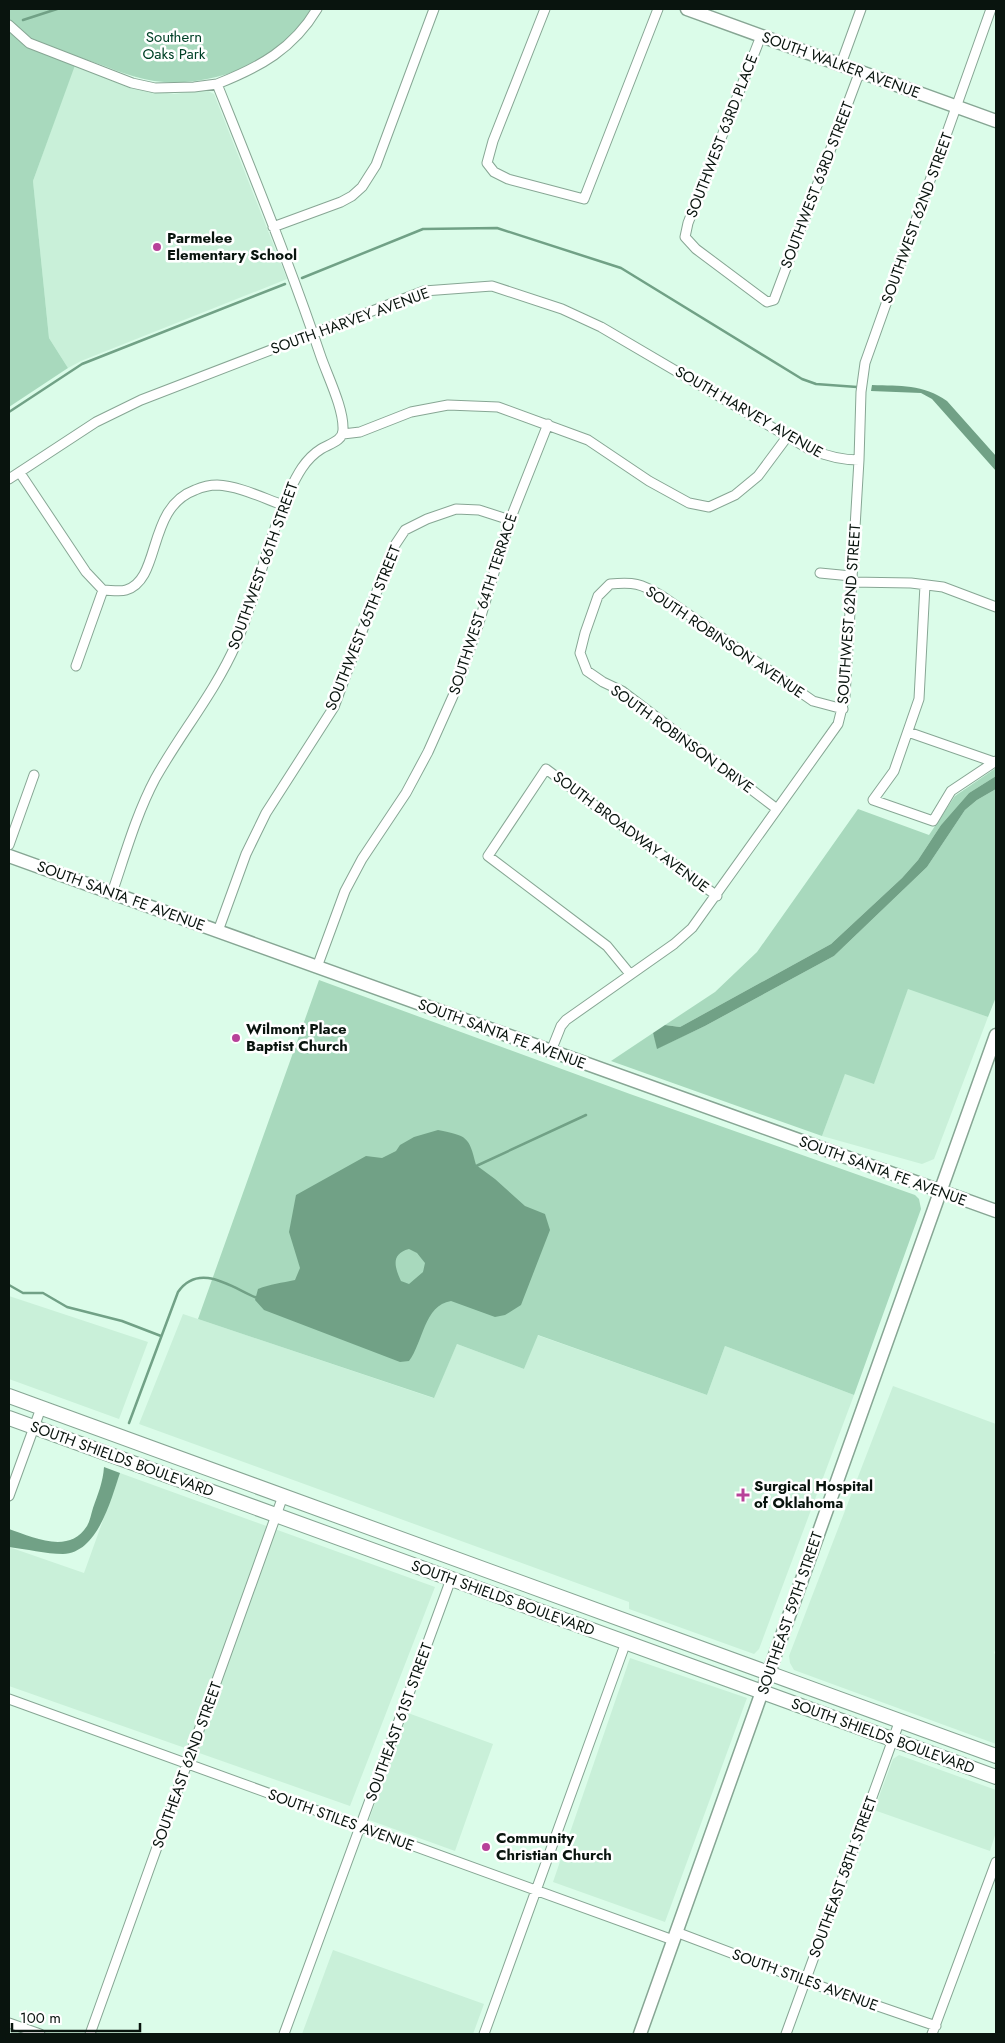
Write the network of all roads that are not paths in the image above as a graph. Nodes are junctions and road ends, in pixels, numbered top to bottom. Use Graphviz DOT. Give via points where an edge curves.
graph roads {
  1 [pos="317,9"];
  2 [pos="434,9"];
  3 [pos="545,9"];
  4 [pos="658,9"];
  5 [pos="687,9"];
  6 [pos="861,9"];
  7 [pos="991,9"];
  8 [pos="9,25"];
  9 [pos="761,36"];
  10 [pos="841,64"];
  11 [pos="860,71"];
  12 [pos="217,84"];
  13 [pos="957,107"];
  14 [pos="996,121"];
  15 [pos="273,227"];
  16 [pos="774,300"];
  17 [pos="313,334"];
  18 [pos="548,424"];
  19 [pos="343,434"];
  20 [pos="787,437"];
  21 [pos="859,460"];
  22 [pos="20,473"];
  23 [pos="9,479"];
  24 [pos="283,505"];
  25 [pos="510,520"];
  26 [pos="820,573"];
  27 [pos="851,579"];
  28 [pos="925,585"];
  29 [pos="103,590"];
  30 [pos="996,607"];
  31 [pos="592,612"];
  32 [pos="76,666"];
  33 [pos="843,709"];
  34 [pos="908,732"];
  35 [pos="995,761"];
  36 [pos="34,775"];
  37 [pos="777,809"];
  38 [pos="9,845"];
  39 [pos="9,856"];
  40 [pos="112,893"];
  41 [pos="717,896"];
  42 [pos="218,931"];
  43 [pos="317,967"];
  44 [pos="630,974"];
  45 [pos="996,1035"];
  46 [pos="551,1051"];
  47 [pos="992,1061"];
  48 [pos="940,1192"];
  49 [pos="996,1211"];
  50 [pos="9,1396"];
  51 [pos="41,1408"];
  52 [pos="9,1418"];
  53 [pos="34,1427"];
  54 [pos="9,1496"];
  55 [pos="283,1496"];
  56 [pos="276,1515"];
  57 [pos="451,1579"];
  58 [pos="524,1584"];
  59 [pos="517,1603"];
  60 [pos="626,1642"];
  61 [pos="768,1672"];
  62 [pos="763,1692"];
  63 [pos="9,1699"];
  64 [pos="900,1720"];
  65 [pos="893,1739"];
  66 [pos="996,1756"];
  67 [pos="188,1765"];
  68 [pos="996,1778"];
  69 [pos="361,1827"];
  70 [pos="996,1862"];
  71 [pos="536,1890"];
  72 [pos="675,1936"];
  73 [pos="805,1981"];
  74 [pos="9,2023"];
  75 [pos="934,2030"];
  76 [pos="40,2034"];
  77 [pos="90,2034"];
  78 [pos="284,2034"];
  79 [pos="484,2034"];
  80 [pos="640,2034"];
  81 [pos="786,2034"];
  1 -- 12 [label="street" via="309,23 268,61"];
  2 -- 15 [label="street" via="376,165 362,187 341,202"];
  3 -- 4 [label="street" via="487,163 494,172 508,179 584,199"];
  5 -- 9 [label="main road, SOUTH WALKER AVENUE"];
  6 -- 10 [label="street"];
  7 -- 13 [label="street, SOUTHWEST 62ND STREET"];
  8 -- 12 [label="street" via="29,43 132,83 155,88"];
  9 -- 10 [label="main road, SOUTH WALKER AVENUE"];
  9 -- 16 [label="street, SOUTHWEST 63RD PLACE" via="688,223 686,237 696,249 760,298 768,302"];
  10 -- 11 [label="main road, SOUTH WALKER AVENUE"];
  11 -- 13 [label="main road, SOUTH WALKER AVENUE"];
  11 -- 16 [label="street, SOUTHWEST 63RD STREET"];
  12 -- 15 [label="street"];
  13 -- 14 [label="main road, SOUTH WALKER AVENUE"];
  13 -- 21 [label="street, SOUTHWEST 62ND STREET" via="865,363"];
  15 -- 17 [label="street"];
  17 -- 19 [label="street" via="339,410"];
  17 -- 20 [label="street, SOUTH HARVEY AVENUE" via="424,291 492,286 562,309 601,327"];
  17 -- 22 [label="street, SOUTH HARVEY AVENUE" via="141,400 96,422 45,453"];
  18 -- 19 [label="street" via="498,407 448,405 411,412 360,432"];
  18 -- 20 [label="street" via="588,440 689,503 709,507 735,495 758,476"];
  18 -- 25 [label="street, SOUTHWEST 64TH TERRACE"];
  19 -- 24 [label="street, SOUTHWEST 66TH STREET" via="306,461"];
  20 -- 21 [label="street, SOUTH HARVEY AVENUE" via="828,457"];
  21 -- 27 [label="street, SOUTHWEST 62ND STREET"];
  22 -- 23 [label="street, SOUTH HARVEY AVENUE"];
  22 -- 29 [label="street" via="86,572"];
  24 -- 29 [label="street" via="217,485 203,486 186,493 174,502 165,517 146,573 139,582 126,590"];
  24 -- 40 [label="street, SOUTHWEST 66TH STREET" via="235,646 155,780"];
  25 -- 42 [label="street, SOUTHWEST 65TH STREET" via="479,510 456,509 405,530 392,548 334,707 266,813 246,854"];
  25 -- 43 [label="street, SOUTHWEST 64TH TERRACE" via="453,696 406,793 362,858 345,891"];
  26 -- 27 [label="street"];
  27 -- 28 [label="street"];
  27 -- 33 [label="street, SOUTHWEST 62ND STREET"];
  28 -- 30 [label="street" via="943,587"];
  28 -- 34 [label="street" via="919,700"];
  29 -- 32 [label="street"];
  31 -- 33 [label="street, SOUTH ROBINSON AVENUE" via="598,596 610,584 642,584 812,701"];
  31 -- 37 [label="street, SOUTH ROBINSON DRIVE" via="580,653 587,671 646,708"];
  33 -- 37 [label="street, SOUTHWEST 62ND STREET" via="833,732"];
  34 -- 35 [label="street"];
  34 -- 35 [label="street" via="894,771 873,800 933,821 951,791"];
  36 -- 38 [label="street"];
  37 -- 41 [label="street, SOUTHWEST 62ND STREET"];
  39 -- 40 [label="main road, SOUTH SANTA FE AVENUE"];
  40 -- 42 [label="main road, SOUTH SANTA FE AVENUE"];
  41 -- 44 [label="street, SOUTHWEST 62ND STREET" via="684,936"];
  41 -- 44 [label="street, SOUTH BROADWAY AVENUE" via="546,769 488,856 607,946"];
  42 -- 43 [label="main road, SOUTH SANTA FE AVENUE"];
  43 -- 46 [label="main road, SOUTH SANTA FE AVENUE"];
  44 -- 46 [label="street, SOUTHWEST 62ND STREET" via="566,1020"];
  45 -- 47 [label="main road, SOUTHEAST 59TH STREET"];
  46 -- 48 [label="main road, SOUTH SANTA FE AVENUE"];
  47 -- 48 [label="main road, SOUTHEAST 59TH STREET"];
  48 -- 49 [label="main road, SOUTH SANTA FE AVENUE"];
  48 -- 61 [label="main road, SOUTHEAST 59TH STREET"];
  50 -- 51 [label="main road, SOUTH SHIELDS BOULEVARD"];
  51 -- 53 [label="street"];
  51 -- 55 [label="main road, SOUTH SHIELDS BOULEVARD"];
  52 -- 53 [label="main road, SOUTH SHIELDS BOULEVARD"];
  53 -- 54 [label="street"];
  53 -- 56 [label="main road, SOUTH SHIELDS BOULEVARD"];
  55 -- 56 [label="street, SOUTHEAST 62ND STREET"];
  55 -- 58 [label="main road, SOUTH SHIELDS BOULEVARD"];
  56 -- 57 [label="main road, SOUTH SHIELDS BOULEVARD"];
  56 -- 67 [label="street, SOUTHEAST 62ND STREET"];
  57 -- 59 [label="main road, SOUTH SHIELDS BOULEVARD"];
  57 -- 69 [label="street, SOUTHEAST 61ST STREET"];
  58 -- 59 [label="main road"];
  58 -- 61 [label="main road, SOUTH SHIELDS BOULEVARD"];
  59 -- 60 [label="main road, SOUTH SHIELDS BOULEVARD"];
  60 -- 62 [label="main road, SOUTH SHIELDS BOULEVARD"];
  60 -- 71 [label="street"];
  61 -- 62 [label="main road, SOUTHEAST 59TH STREET"];
  61 -- 64 [label="main road, SOUTH SHIELDS BOULEVARD"];
  62 -- 65 [label="main road, SOUTH SHIELDS BOULEVARD"];
  62 -- 72 [label="main road, SOUTHEAST 59TH STREET"];
  63 -- 67 [label="street, SOUTH STILES AVENUE"];
  64 -- 65 [label="street, SOUTHEAST 58TH STREET"];
  64 -- 66 [label="main road, SOUTH SHIELDS BOULEVARD"];
  65 -- 68 [label="main road, SOUTH SHIELDS BOULEVARD"];
  65 -- 73 [label="street, SOUTHEAST 58TH STREET"];
  67 -- 69 [label="street, SOUTH STILES AVENUE"];
  67 -- 77 [label="street, SOUTHEAST 62ND STREET"];
  69 -- 71 [label="street, SOUTH STILES AVENUE"];
  69 -- 78 [label="street, SOUTHEAST 61ST STREET"];
  70 -- 75 [label="street"];
  71 -- 72 [label="street, SOUTH STILES AVENUE"];
  71 -- 79 [label="street"];
  72 -- 73 [label="street, SOUTH STILES AVENUE"];
  72 -- 80 [label="main road, SOUTHEAST 59TH STREET"];
  73 -- 75 [label="street, SOUTH STILES AVENUE"];
  73 -- 81 [label="street, SOUTHEAST 58TH STREET"];
  74 -- 76 [label="street"];
}
